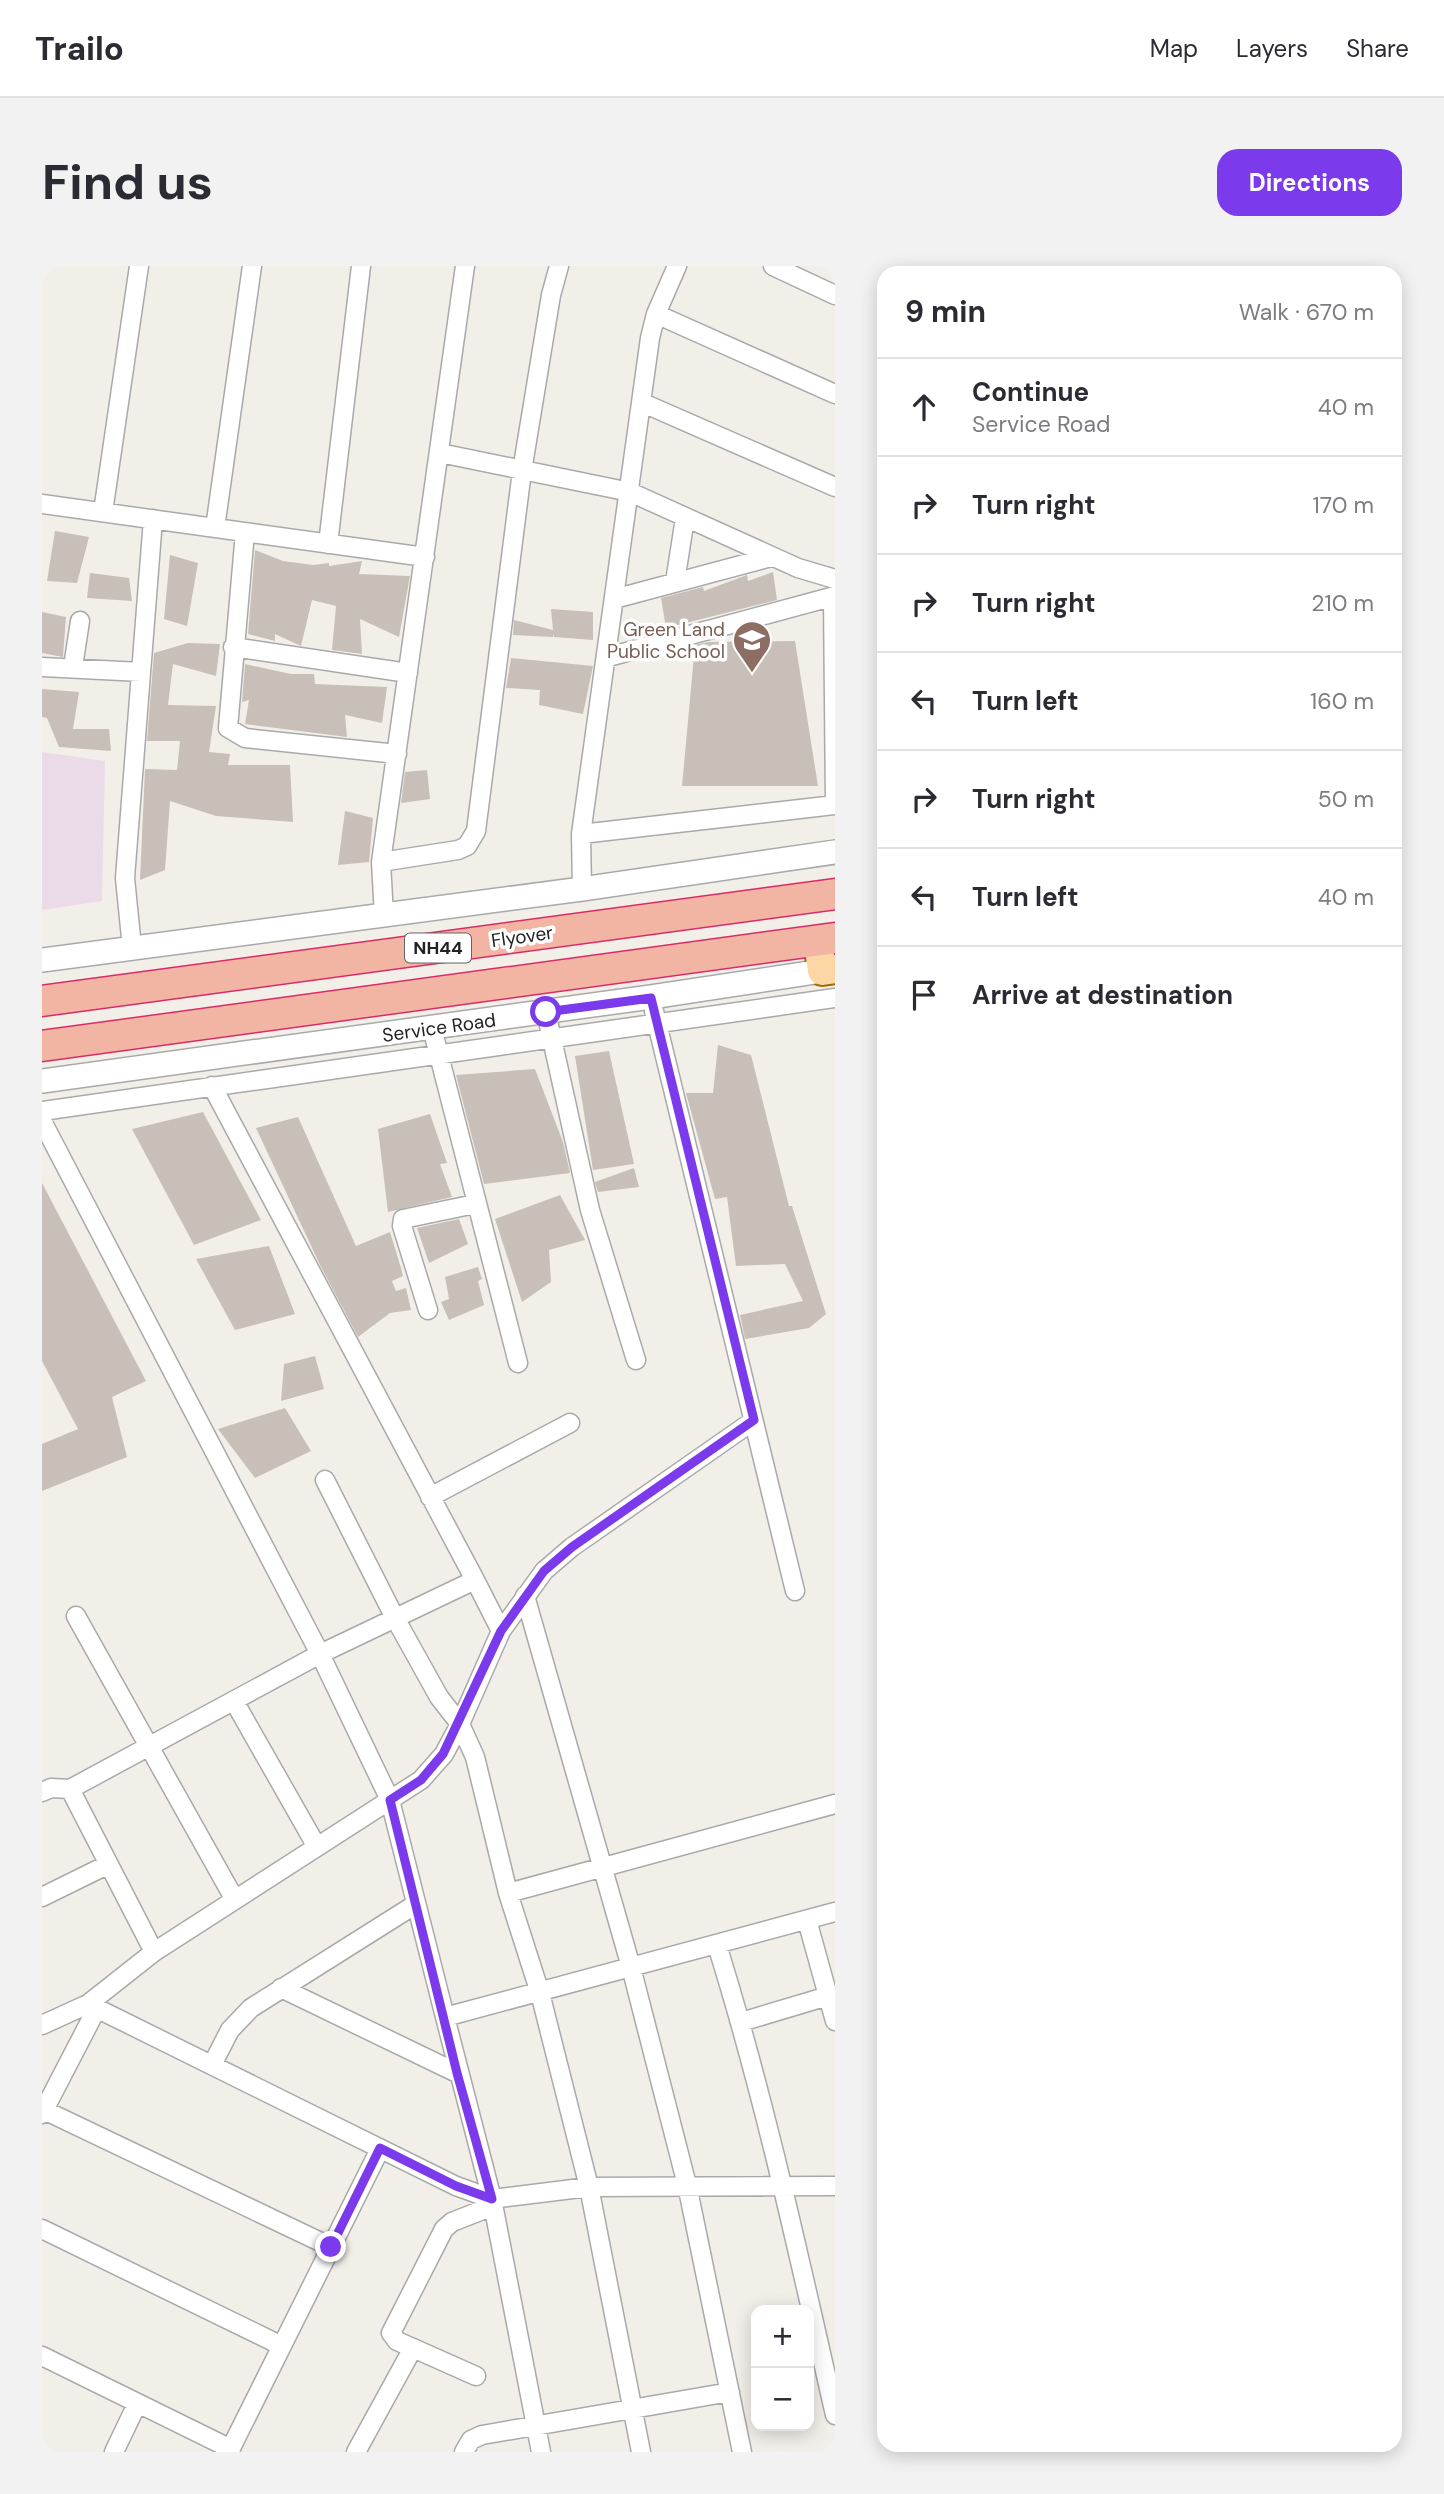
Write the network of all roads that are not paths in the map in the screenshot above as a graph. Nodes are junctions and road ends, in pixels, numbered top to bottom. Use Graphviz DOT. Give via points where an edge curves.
graph roads {
  1 [pos="139,266"];
  2 [pos="252,266"];
  3 [pos="361,266"];
  4 [pos="465,266"];
  5 [pos="559,266"];
  6 [pos="677,266"];
  7 [pos="773,266"];
  8 [pos="835,295"];
  9 [pos="656,314"];
  10 [pos="835,394"];
  11 [pos="643,403"];
  12 [pos="440,453"];
  13 [pos="522,471"];
  14 [pos="835,487"];
  15 [pos="630,492"];
  16 [pos="42,504"];
  17 [pos="103,512"];
  18 [pos="685,518"];
  19 [pos="153,519"];
  20 [pos="215,528"];
  21 [pos="245,532"];
  22 [pos="328,544"];
  23 [pos="425,557"];
  24 [pos="771,557"];
  25 [pos="835,579"];
  26 [pos="675,582"];
  27 [pos="834,597"];
  28 [pos="614,599"];
  29 [pos="80,621"];
  30 [pos="233,647"];
  31 [pos="608,657"];
  32 [pos="42,667"];
  33 [pos="74,667"];
  34 [pos="141,672"];
  35 [pos="408,673"];
  36 [pos="397,754"];
  37 [pos="835,805"];
  38 [pos="581,834"];
  39 [pos="835,852"];
  40 [pos="381,862"];
  41 [pos="582,890"];
  42 [pos="835,894"];
  43 [pos="384,916"];
  44 [pos="826,939"];
  45 [pos="132,948"];
  46 [pos="42,960"];
  47 [pos="829,970"];
  48 [pos="651,998"];
  49 [pos="835,998"];
  50 [pos="42,1001"];
  51 [pos="546,1012"];
  52 [pos="657,1022"];
  53 [pos="432,1027"];
  54 [pos="551,1038"];
  55 [pos="42,1046"];
  56 [pos="438,1055"];
  57 [pos="42,1081"];
  58 [pos="212,1086"];
  59 [pos="42,1111"];
  60 [pos="42,1121"];
  61 [pos="475,1204"];
  62 [pos="428,1310"];
  63 [pos="636,1360"];
  64 [pos="518,1363"];
  65 [pos="754,1420"];
  66 [pos="570,1423"];
  67 [pos="325,1480"];
  68 [pos="430,1497"];
  69 [pos="475,1580"];
  70 [pos="795,1591"];
  71 [pos="525,1596"];
  72 [pos="76,1616"];
  73 [pos="395,1618"];
  74 [pos="501,1631"];
  75 [pos="320,1654"];
  76 [pos="234,1702"];
  77 [pos="460,1724"];
  78 [pos="151,1748"];
  79 [pos="70,1789"];
  80 [pos="42,1792"];
  81 [pos="390,1800"];
  82 [pos="835,1804"];
  83 [pos="317,1847"];
  84 [pos="107,1864"];
  85 [pos="602,1868"];
  86 [pos="508,1893"];
  87 [pos="42,1897"];
  88 [pos="235,1900"];
  89 [pos="416,1904"];
  90 [pos="835,1912"];
  91 [pos="807,1920"];
  92 [pos="717,1945"];
  93 [pos="154,1952"];
  94 [pos="631,1967"];
  95 [pos="281,1988"];
  96 [pos="540,1993"];
  97 [pos="92,2007"];
  98 [pos="833,2009"];
  99 [pos="445,2017"];
  100 [pos="741,2022"];
  101 [pos="42,2025"];
  102 [pos="212,2066"];
  103 [pos="457,2073"];
  104 [pos="43,2112"];
  105 [pos="380,2148"];
  106 [pos="687,2185"];
  107 [pos="835,2186"];
  108 [pos="589,2187"];
  109 [pos="784,2189"];
  110 [pos="492,2203"];
  111 [pos="42,2229"];
  112 [pos="331,2247"];
  113 [pos="282,2346"];
  114 [pos="413,2348"];
  115 [pos="42,2356"];
  116 [pos="476,2376"];
  117 [pos="730,2392"];
  118 [pos="137,2404"];
  119 [pos="633,2411"];
  120 [pos="835,2415"];
  121 [pos="537,2427"];
  122 [pos="230,2450"];
  123 [pos="114,2452"];
  124 [pos="356,2452"];
  125 [pos="464,2452"];
  126 [pos="541,2452"];
  127 [pos="642,2452"];
  128 [pos="742,2452"];
  1 -- 17 [label="street"];
  2 -- 20 [label="street"];
  3 -- 22 [label="street"];
  4 -- 12 [label="street"];
  5 -- 13 [label="street"];
  6 -- 9 [label="street"];
  7 -- 8 [label="street"];
  9 -- 10 [label="street"];
  9 -- 11 [label="street"];
  11 -- 14 [label="street"];
  11 -- 15 [label="street"];
  12 -- 13 [label="street"];
  12 -- 23 [label="street"];
  13 -- 15 [label="street"];
  13 -- 40 [label="street" via="476,831 467,846 458,850"];
  15 -- 18 [label="street"];
  15 -- 28 [label="street"];
  16 -- 17 [label="street"];
  17 -- 19 [label="street"];
  18 -- 24 [label="street"];
  18 -- 26 [label="street"];
  19 -- 20 [label="street"];
  19 -- 34 [label="street"];
  20 -- 21 [label="street"];
  21 -- 22 [label="street"];
  21 -- 30 [label="street"];
  22 -- 23 [label="street"];
  23 -- 35 [label="street"];
  24 -- 25 [label="street"];
  24 -- 26 [label="street"];
  26 -- 28 [label="street"];
  27 -- 31 [label="street"];
  27 -- 37 [label="street"];
  28 -- 31 [label="street"];
  29 -- 33 [label="street"];
  30 -- 35 [label="street"];
  30 -- 36 [label="street" via="227,723 232,733"];
  31 -- 38 [label="street"];
  32 -- 33 [label="street"];
  33 -- 34 [label="street"];
  34 -- 45 [label="street" via="125,878"];
  35 -- 36 [label="street"];
  36 -- 40 [label="street"];
  37 -- 38 [label="street"];
  38 -- 41 [label="street"];
  39 -- 41 [label="street"];
  40 -- 43 [label="street"];
  41 -- 43 [label="street"];
  42 -- 50 [label="highway, Flyover / NH44"];
  43 -- 45 [label="street"];
  44 -- 47 [label="main road"];
  44 -- 55 [label="highway, NH44"];
  45 -- 46 [label="street"];
  47 -- 48 [label="street, Service Road"];
  48 -- 51 [label="street, Service Road"];
  48 -- 52 [label="street"];
  49 -- 52 [label="street"];
  51 -- 53 [label="street, Service Road"];
  51 -- 54 [label="street"];
  52 -- 54 [label="street"];
  52 -- 65 [label="street"];
  53 -- 56 [label="street"];
  53 -- 57 [label="street, Service Road"];
  54 -- 56 [label="street"];
  54 -- 63 [label="street" via="590,1210"];
  56 -- 58 [label="street"];
  56 -- 61 [label="street"];
  58 -- 59 [label="street"];
  58 -- 68 [label="street"];
  60 -- 75 [label="street"];
  61 -- 62 [label="street" via="403,1219 401,1226"];
  61 -- 64 [label="street"];
  65 -- 70 [label="street"];
  65 -- 71 [label="street" via="572,1547 544,1571"];
  66 -- 68 [label="street"];
  67 -- 73 [label="street"];
  68 -- 69 [label="street"];
  69 -- 73 [label="street"];
  69 -- 74 [label="street"];
  71 -- 74 [label="street"];
  71 -- 85 [label="street"];
  72 -- 78 [label="street"];
  73 -- 75 [label="street"];
  73 -- 77 [label="street" via="439,1697"];
  74 -- 77 [label="street"];
  75 -- 76 [label="street"];
  75 -- 81 [label="street"];
  76 -- 78 [label="street"];
  76 -- 83 [label="street"];
  77 -- 81 [label="street" via="433,1768"];
  77 -- 86 [label="street" via="475,1757"];
  78 -- 79 [label="street"];
  78 -- 88 [label="street"];
  79 -- 80 [label="street"];
  79 -- 84 [label="street"];
  81 -- 83 [label="street"];
  81 -- 89 [label="street"];
  82 -- 85 [label="street"];
  83 -- 88 [label="street"];
  84 -- 87 [label="street"];
  84 -- 93 [label="street"];
  85 -- 86 [label="street"];
  85 -- 94 [label="street"];
  86 -- 96 [label="street"];
  88 -- 93 [label="street"];
  89 -- 95 [label="street"];
  89 -- 99 [label="street"];
  90 -- 91 [label="street"];
  91 -- 92 [label="street"];
  91 -- 98 [label="street"];
  92 -- 94 [label="street"];
  92 -- 100 [label="street"];
  93 -- 97 [label="street"];
  94 -- 96 [label="street"];
  94 -- 106 [label="street"];
  95 -- 102 [label="street" via="238,2019"];
  95 -- 103 [label="street"];
  96 -- 99 [label="street"];
  96 -- 108 [label="street"];
  97 -- 101 [label="street"];
  97 -- 102 [label="street"];
  97 -- 104 [label="street"];
  98 -- 100 [label="street"];
  99 -- 103 [label="street"];
  100 -- 109 [label="street"];
  102 -- 105 [label="street"];
  103 -- 110 [label="street"];
  104 -- 112 [label="street"];
  105 -- 110 [label="street"];
  105 -- 112 [label="street"];
  106 -- 108 [label="street"];
  106 -- 109 [label="street"];
  106 -- 117 [label="street"];
  107 -- 109 [label="street"];
  108 -- 110 [label="street"];
  108 -- 119 [label="street"];
  109 -- 120 [label="street"];
  110 -- 114 [label="street" via="452,2222 437,2238 391,2333"];
  110 -- 121 [label="street"];
  111 -- 113 [label="street"];
  112 -- 113 [label="street"];
  113 -- 122 [label="street"];
  114 -- 116 [label="street"];
  114 -- 124 [label="street"];
  115 -- 118 [label="street"];
  117 -- 119 [label="street"];
  117 -- 128 [label="street"];
  118 -- 122 [label="street"];
  118 -- 123 [label="street"];
  119 -- 121 [label="street"];
  119 -- 127 [label="street"];
  121 -- 125 [label="street" via="476,2436"];
  121 -- 126 [label="street"];
}
